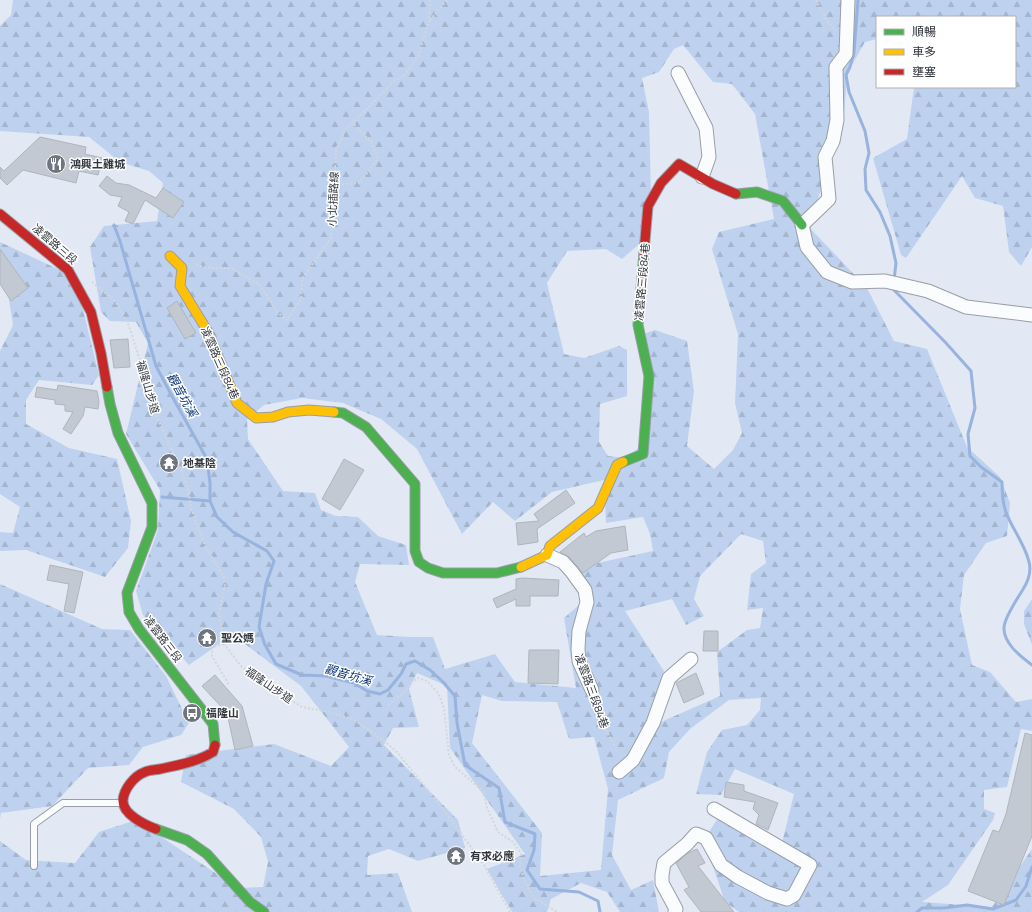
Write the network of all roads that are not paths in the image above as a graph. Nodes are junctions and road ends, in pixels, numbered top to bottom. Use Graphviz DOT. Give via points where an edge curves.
graph roads {
  1 [pos="848,0"];
  2 [pos="678,73"];
  3 [pos="702,177"];
  4 [pos="0,214"];
  5 [pos="802,225"];
  6 [pos="170,256"];
  7 [pos="1032,315"];
  8 [pos="547,555"];
  9 [pos="691,659"];
  10 [pos="592,690"];
  11 [pos="619,772"];
  12 [pos="123,803"];
  13 [pos="714,810"];
  14 [pos="34,866"];
  15 [pos="264,912"];
  16 [pos="675,912"];
  1 -- 5 [label="street" via="846,54 836,67 837,120 833,141 825,157 830,199"];
  2 -- 3 [label="street" via="706,128 709,157"];
  3 -- 5 [label="street, 凌雲路三段84巷" via="736,194 757,192 783,201"];
  3 -- 8 [label="street, 凌雲路三段84巷" via="679,164 667,174 648,206 638,325 649,376 643,454 617,465 598,508 550,546"];
  4 -- 12 [label="street, 凌雲路三段" via="68,270 91,312 118,433 152,503 152,527 127,593 129,612 139,629 213,724 216,743 214,752 195,761 144,772 134,779 124,792"];
  5 -- 7 [label="street" via="806,246 827,272 852,282 887,281 928,291 966,307"];
  6 -- 8 [label="street, 凌雲路三段84巷" via="182,268 180,286 208,332 237,403 256,418 308,410 343,413 366,427 406,472 415,484 415,551 419,562 443,573 497,573 519,568"];
  8 -- 10 [label="street, 凌雲路三段84巷" via="563,562 585,590 587,602 579,631 578,649"];
  9 -- 11 [label="street" via="669,678 653,723 633,760"];
  12 -- 14 [label="lane" via="63,803 34,824"];
  12 -- 15 [label="street" via="133,817 149,826 187,840 207,854 250,902"];
  13 -- 16 [label="street" via="810,865 794,895 788,899 768,893 738,877 721,864 706,838 696,834 664,863 662,883 676,909"];
}
